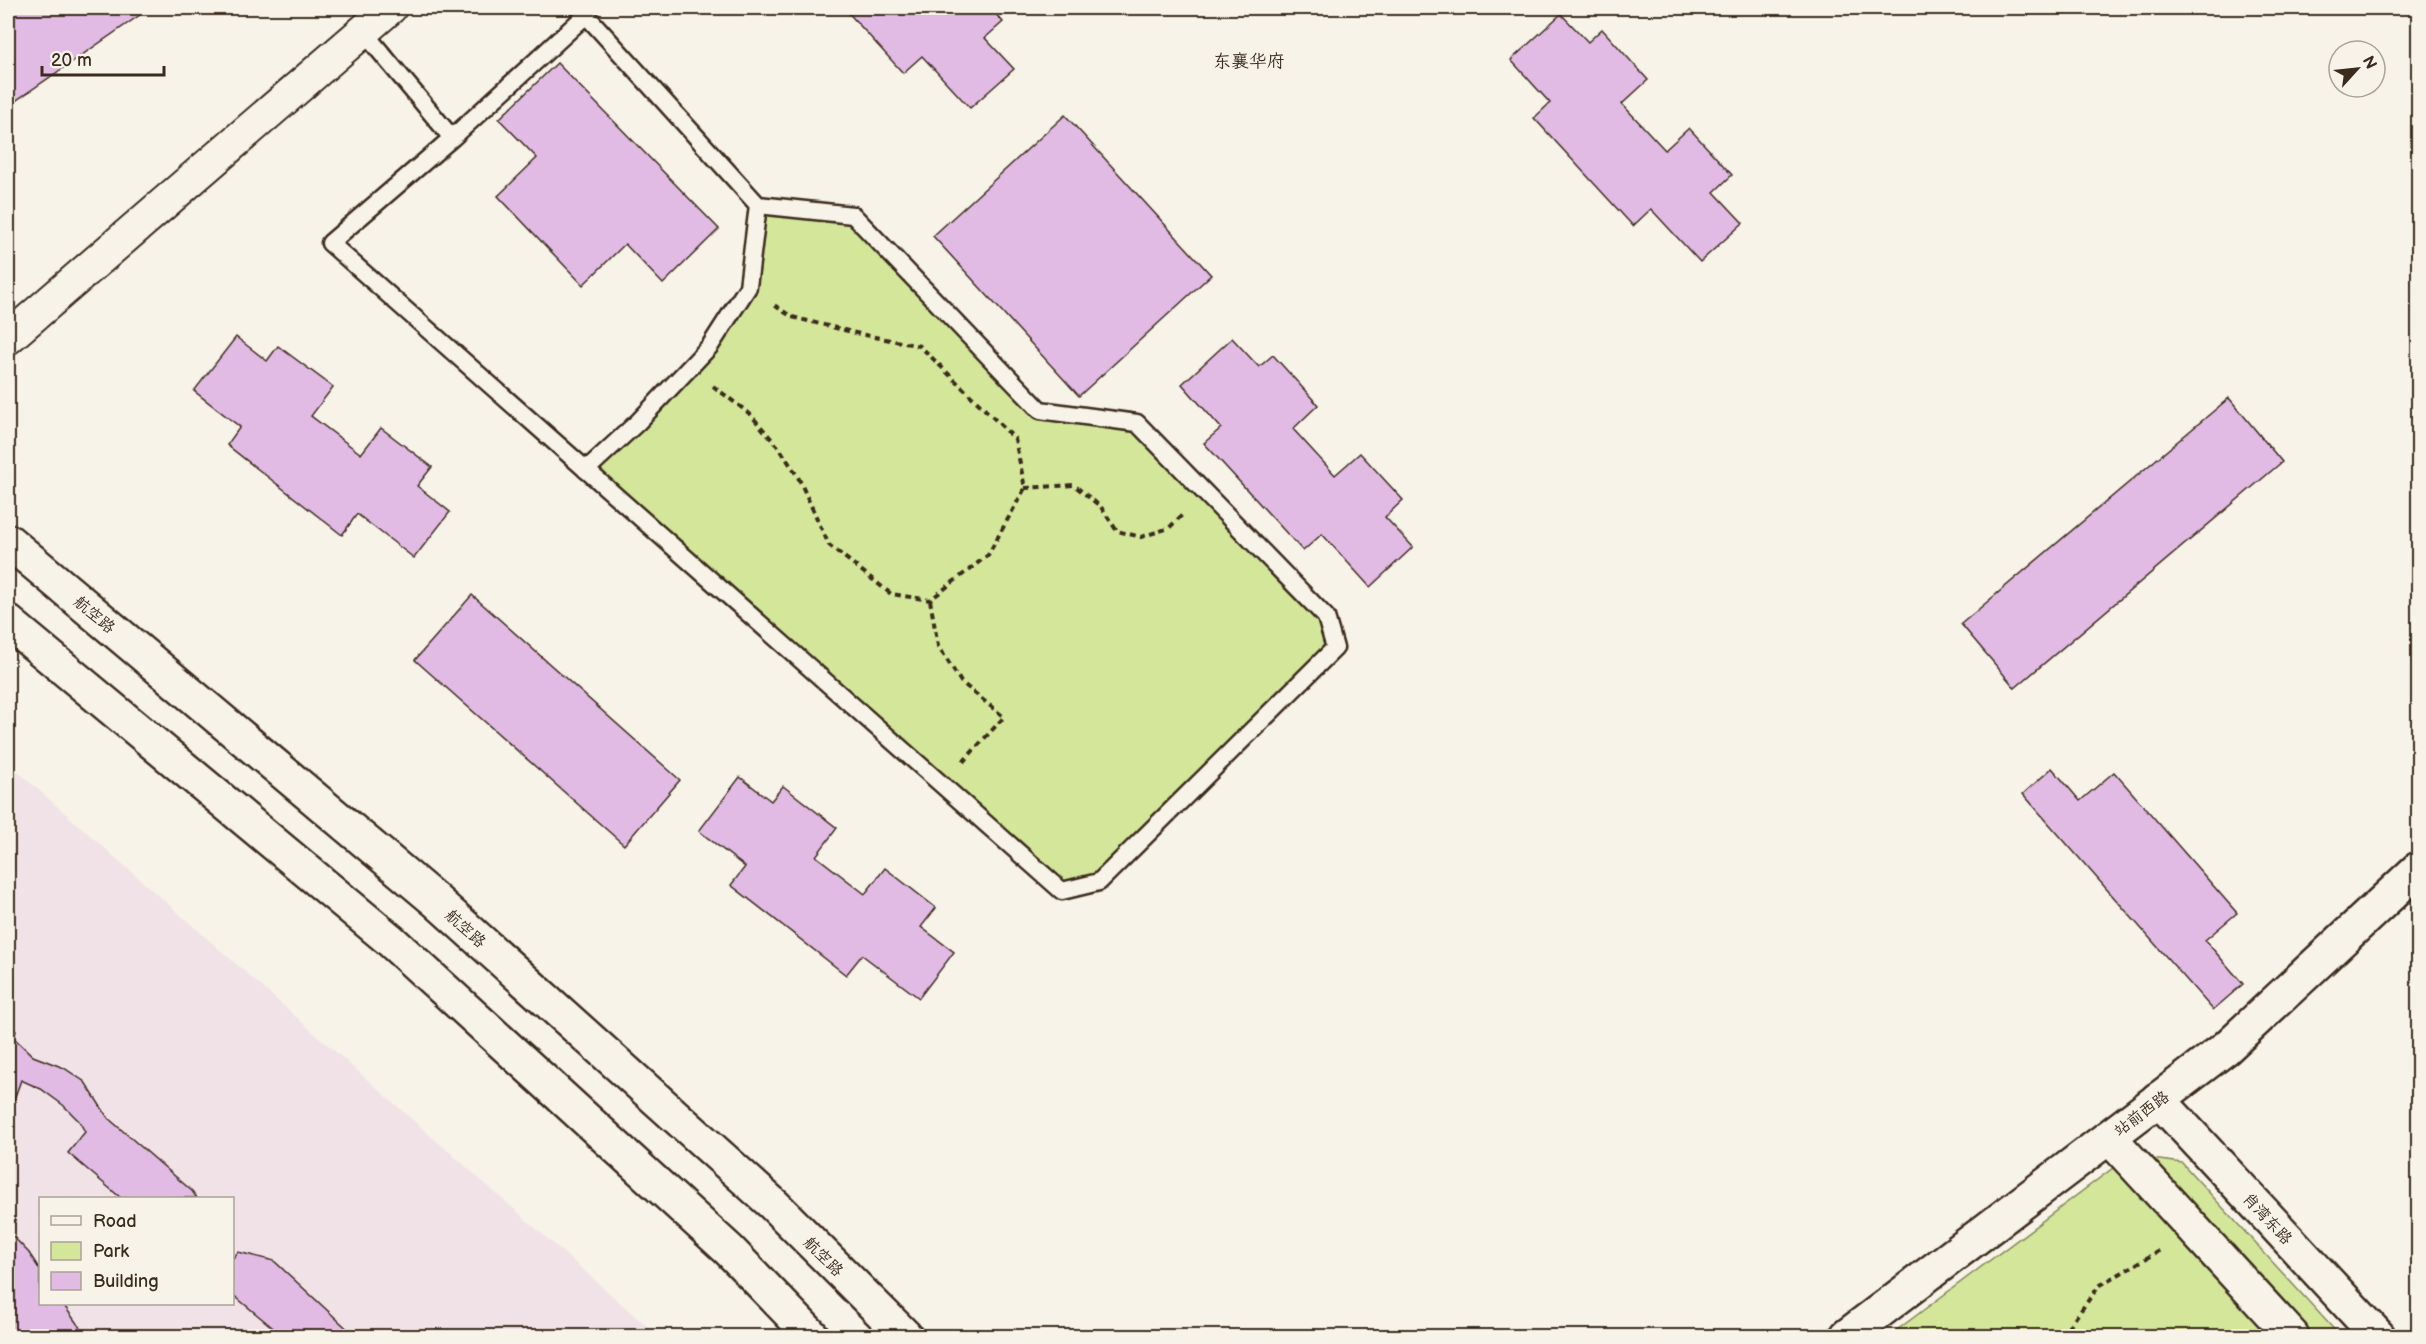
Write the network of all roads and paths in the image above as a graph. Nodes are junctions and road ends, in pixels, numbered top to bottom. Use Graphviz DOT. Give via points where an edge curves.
graph roads {
  1 [pos="390,8"];
  2 [pos="363,32"];
  3 [pos="452,138"];
  4 [pos="758,205"];
  5 [pos="748,287"];
  6 [pos="8,338"];
  7 [pos="689,368"];
  8 [pos="586,470"];
  9 [pos="1025,488"];
  10 [pos="1205,494"];
  11 [pos="8,541"];
  12 [pos="930,600"];
  13 [pos="8,622"];
  14 [pos="943,784"];
  15 [pos="2418,869"];
  16 [pos="2158,1099"];
  17 [pos="2109,1137"];
  18 [pos="2194,1230"];
  19 [pos="812,1336"];
  20 [pos="905,1336"];
  21 [pos="1847,1336"];
  22 [pos="2061,1336"];
  23 [pos="2292,1336"];
  24 [pos="2378,1336"];
  1 -- 2 [label="street"];
  2 -- 3 [label="lane"];
  2 -- 6 [label="street"];
  3 -- 4 [label="lane" via="586,15"];
  3 -- 8 [label="lane" via="330,243"];
  4 -- 5 [label="lane"];
  4 -- 10 [label="lane" via="854,215 1040,410 1137,423"];
  5 -- 7 [label="lane" via="710,346"];
  5 -- 9 [label="path" via="792,317 920,346 1016,439"];
  7 -- 8 [label="lane" via="639,422"];
  7 -- 12 [label="path" via="750,414 780,448 829,545 891,594"];
  8 -- 14 [label="lane"];
  9 -- 10 [label="path" via="1074,485 1101,507 1117,531 1142,537 1169,528"];
  9 -- 12 [label="path" via="988,555"];
  10 -- 14 [label="lane" via="1326,617 1335,648 1099,882 1062,891"];
  11 -- 20 [label="main road, 航空路" via="435,900 774,1205"];
  12 -- 14 [label="path" via="938,646 961,682 1004,717"];
  13 -- 19 [label="main road" via="390,940 729,1250"];
  15 -- 16 [label="main road, 站前西路" via="2226,1048"];
  16 -- 17 [label="main road, 站前西路"];
  16 -- 24 [label="main road, 肖湾东路"];
  17 -- 18 [label="main road"];
  17 -- 21 [label="main road, 站前西路"];
  18 -- 22 [label="path" via="2099,1286"];
  18 -- 23 [label="main road"];
}
